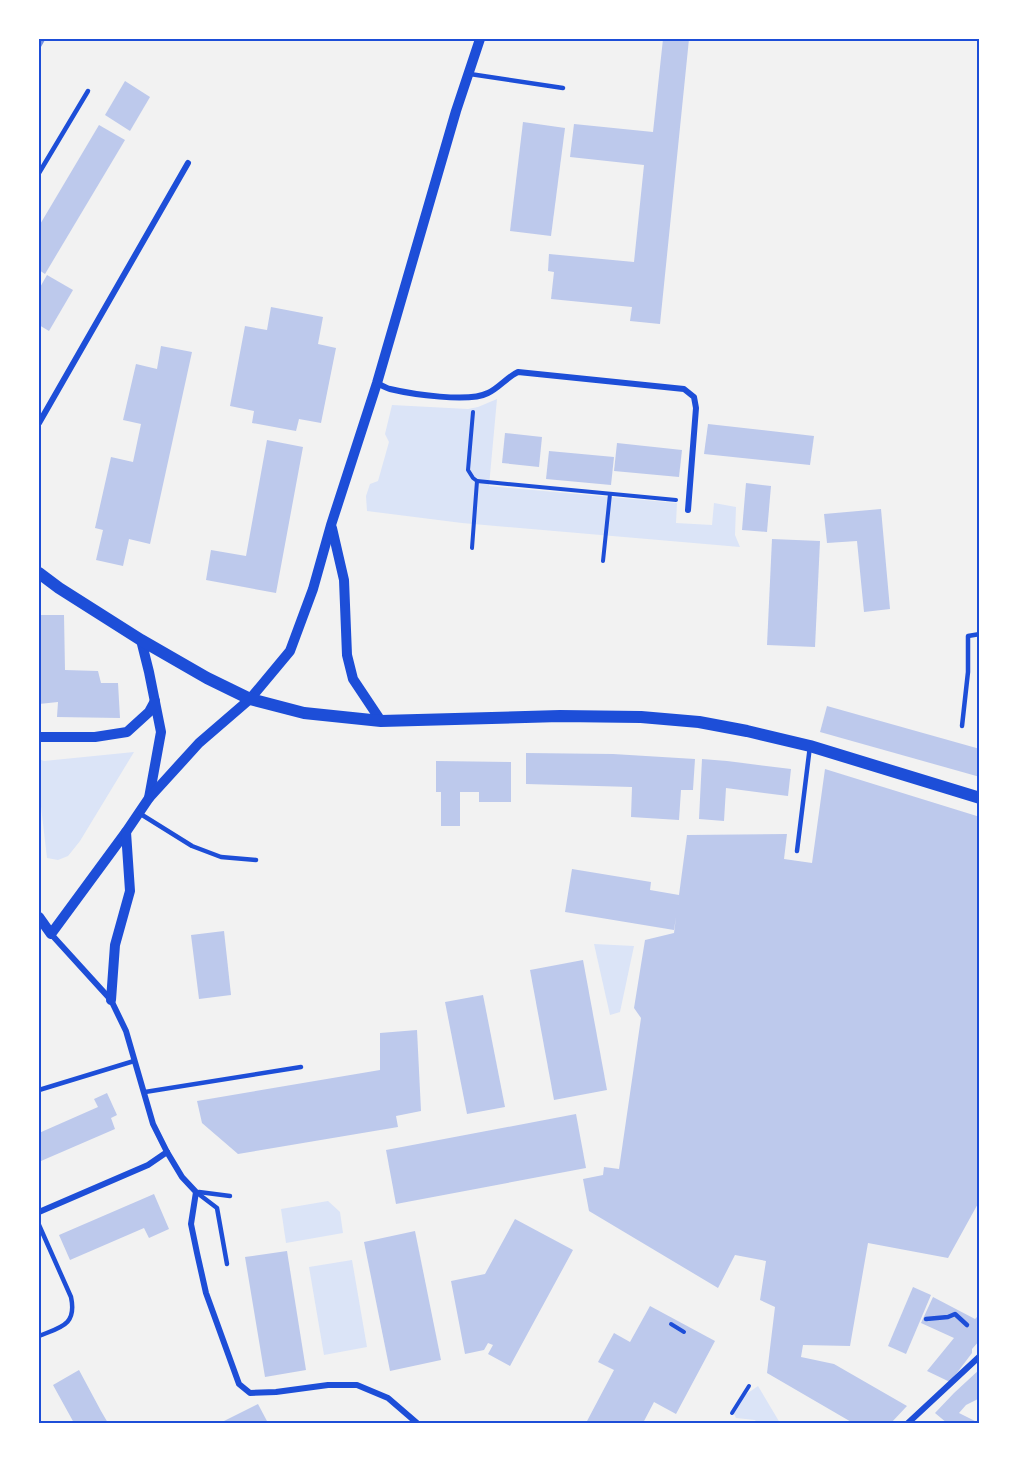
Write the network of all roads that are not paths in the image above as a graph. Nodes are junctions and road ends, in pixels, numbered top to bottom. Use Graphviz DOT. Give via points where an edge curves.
graph roads {
  1 [pos="480,39"];
  2 [pos="468,74"];
  3 [pos="562,88"];
  4 [pos="88,91"];
  5 [pos="188,162"];
  6 [pos="39,173"];
  7 [pos="377,383"];
  8 [pos="39,423"];
  9 [pos="688,510"];
  10 [pos="331,525"];
  11 [pos="39,573"];
  12 [pos="980,634"];
  13 [pos="141,640"];
  14 [pos="250,699"];
  15 [pos="155,701"];
  16 [pos="381,721"];
  17 [pos="962,726"];
  18 [pos="39,737"];
  19 [pos="810,746"];
  20 [pos="149,798"];
  21 [pos="980,798"];
  22 [pos="139,813"];
  23 [pos="126,832"];
  24 [pos="797,851"];
  25 [pos="256,860"];
  26 [pos="39,917"];
  27 [pos="51,934"];
  28 [pos="111,1000"];
  29 [pos="134,1061"];
  30 [pos="301,1067"];
  31 [pos="39,1090"];
  32 [pos="145,1092"];
  33 [pos="167,1152"];
  34 [pos="196,1192"];
  35 [pos="230,1196"];
  36 [pos="39,1212"];
  37 [pos="39,1225"];
  38 [pos="227,1264"];
  39 [pos="926,1319"];
  40 [pos="967,1325"];
  41 [pos="39,1336"];
  42 [pos="980,1356"];
  43 [pos="417,1423"];
  44 [pos="908,1423"];
  1 -- 2 [label="street"];
  2 -- 3 [label="lane"];
  2 -- 7 [label="street"];
  4 -- 6 [label="lane"];
  5 -- 8 [label="street"];
  7 -- 9 [label="street" via="420,394 474,396 489,393 518,372 684,389 694,398 696,408"];
  7 -- 10 [label="street"];
  10 -- 14 [label="street" via="290,651"];
  10 -- 16 [label="street" via="344,580 347,655 353,679"];
  11 -- 13 [label="main road"];
  12 -- 17 [label="lane" via="968,636"];
  13 -- 14 [label="main road"];
  13 -- 15 [label="street"];
  14 -- 16 [label="main road" via="304,713"];
  14 -- 20 [label="street" via="199,743"];
  15 -- 18 [label="street" via="127,732 94,737"];
  15 -- 20 [label="street" via="161,732"];
  16 -- 19 [label="main road" via="641,717 699,722"];
  19 -- 21 [label="main road"];
  19 -- 24 [label="lane"];
  20 -- 22 [label="street"];
  22 -- 23 [label="street"];
  22 -- 25 [label="lane" via="192,846 221,857"];
  23 -- 27 [label="street"];
  23 -- 28 [label="street" via="130,891 115,945"];
  26 -- 27 [label="street"];
  27 -- 28 [label="street"];
  28 -- 29 [label="street" via="126,1031"];
  29 -- 31 [label="lane"];
  29 -- 32 [label="street"];
  30 -- 32 [label="lane"];
  32 -- 33 [label="street" via="153,1124"];
  33 -- 34 [label="street"];
  33 -- 36 [label="street" via="148,1166"];
  34 -- 35 [label="lane"];
  34 -- 38 [label="lane" via="217,1208"];
  34 -- 43 [label="street" via="191,1224 197,1253 206,1293 239,1384 249,1393 357,1385 388,1398"];
  37 -- 41 [label="lane" via="73,1308 71,1320 65,1325"];
  39 -- 40 [label="lane" via="954,1314"];
  42 -- 44 [label="street"];
}
